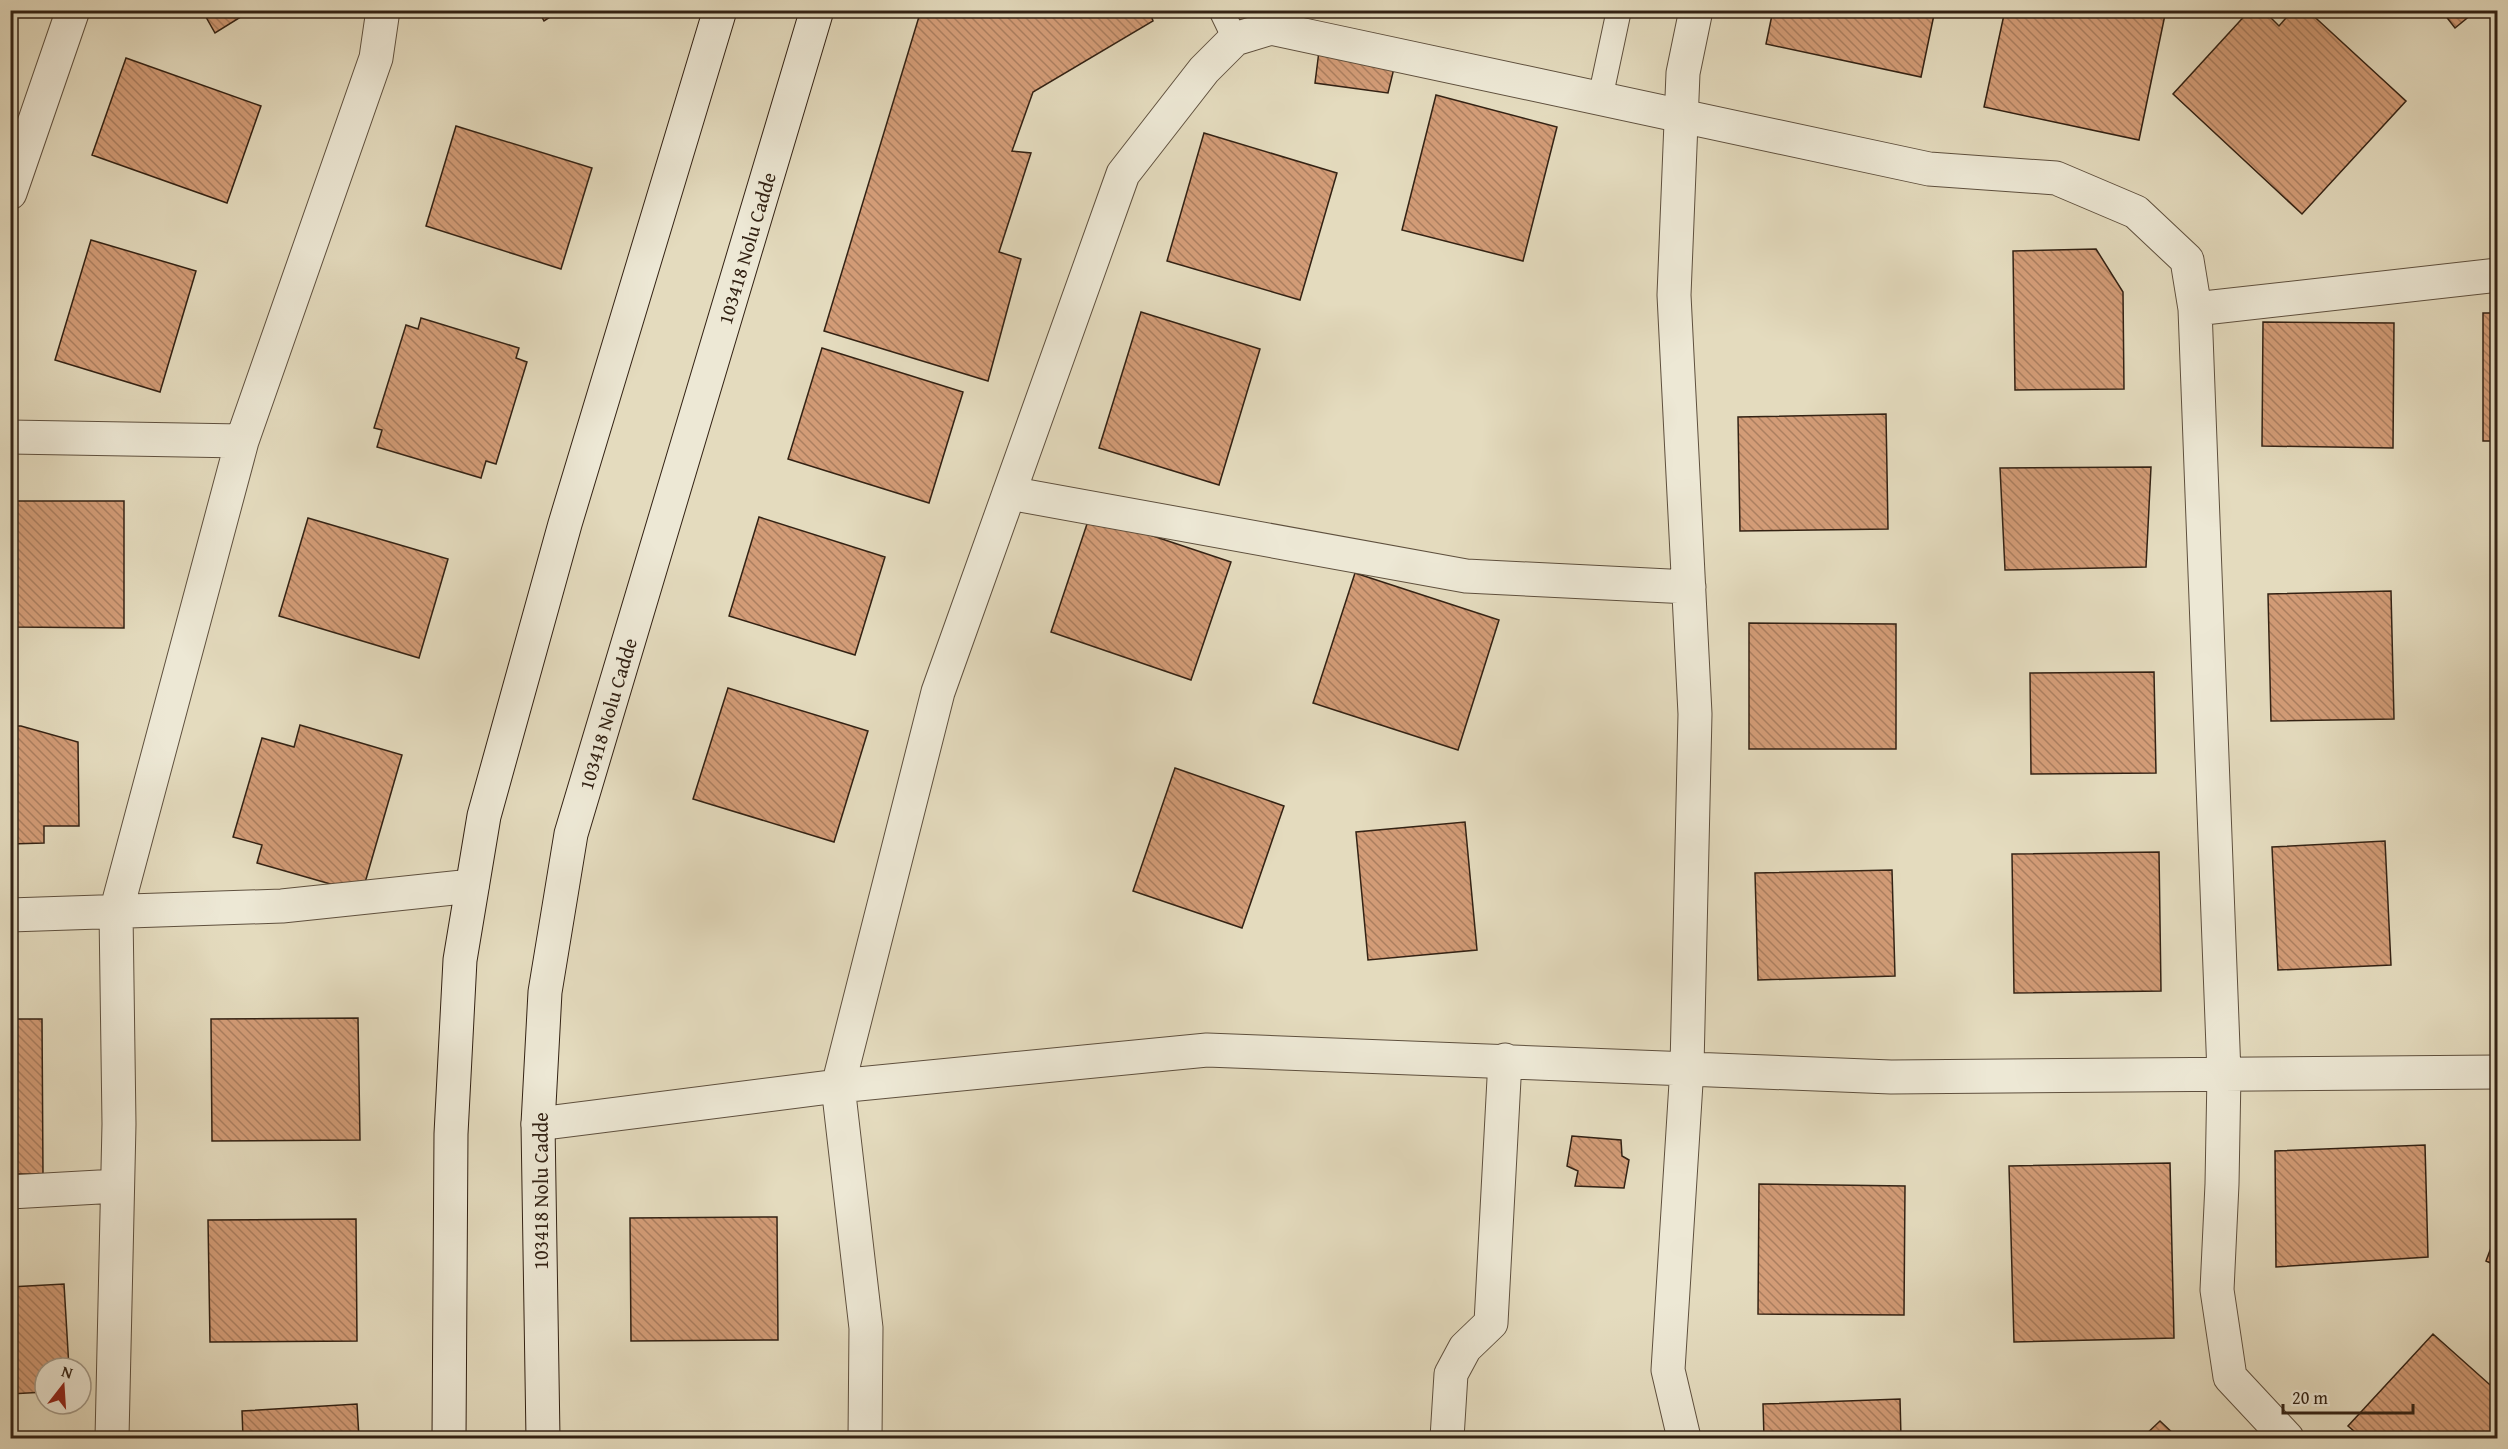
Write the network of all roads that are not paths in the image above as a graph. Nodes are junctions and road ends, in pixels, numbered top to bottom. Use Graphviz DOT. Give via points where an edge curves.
graph roads {
  1 [pos="73,10"];
  2 [pos="383,10"];
  3 [pos="720,10"];
  4 [pos="817,10"];
  5 [pos="1221,10"];
  6 [pos="1619,10"];
  7 [pos="1696,10"];
  8 [pos="1235,39"];
  9 [pos="1600,99"];
  10 [pos="1681,116"];
  11 [pos="18,148"];
  12 [pos="10,193"];
  13 [pos="2498,275"];
  14 [pos="2195,309"];
  15 [pos="10,437"];
  16 [pos="242,441"];
  17 [pos="1009,493"];
  18 [pos="1689,587"];
  19 [pos="472,886"];
  20 [pos="116,912"];
  21 [pos="10,915"];
  22 [pos="1505,1060"];
  23 [pos="1687,1067"];
  24 [pos="2498,1072"];
  25 [pos="2224,1074"];
  26 [pos="838,1086"];
  27 [pos="538,1124"];
  28 [pos="117,1186"];
  29 [pos="10,1192"];
  30 [pos="112,1438"];
  31 [pos="449,1438"];
  32 [pos="543,1438"];
  33 [pos="865,1438"];
  34 [pos="1447,1438"];
  35 [pos="1684,1438"];
  36 [pos="2287,1438"];
  1 -- 11 [label="street"];
  2 -- 16 [label="street" via="376,58"];
  3 -- 19 [label="street" via="565,524 484,816"];
  4 -- 27 [label="street, 103418 Nolu Cadde" via="571,834 545,992"];
  5 -- 8 [label="lane"];
  6 -- 9 [label="lane"];
  7 -- 10 [label="street" via="1683,73"];
  8 -- 9 [label="street" via="1270,28"];
  8 -- 17 [label="street" via="1204,70 1123,174"];
  9 -- 10 [label="street"];
  10 -- 14 [label="street" via="1929,169 2056,178 2136,212 2187,260"];
  10 -- 18 [label="street" via="1674,295"];
  11 -- 12 [label="street"];
  13 -- 14 [label="street"];
  14 -- 25 [label="street"];
  15 -- 16 [label="street"];
  16 -- 20 [label="street"];
  17 -- 18 [label="street" via="1466,576"];
  17 -- 26 [label="street" via="938,692"];
  18 -- 23 [label="street" via="1695,714"];
  19 -- 20 [label="street" via="282,906"];
  19 -- 31 [label="street" via="460,960 451,1134"];
  20 -- 21 [label="street"];
  20 -- 28 [label="street"];
  22 -- 23 [label="street"];
  22 -- 26 [label="street" via="1207,1050"];
  22 -- 34 [label="street" via="1491,1323 1465,1348 1451,1374"];
  23 -- 25 [label="street" via="1891,1077"];
  23 -- 35 [label="street" via="1668,1370"];
  24 -- 25 [label="street"];
  25 -- 36 [label="street" via="2217,1290 2230,1377"];
  26 -- 27 [label="street"];
  26 -- 33 [label="street" via="866,1328"];
  27 -- 32 [label="street, 103418 Nolu Cadde"];
  28 -- 29 [label="street"];
  28 -- 30 [label="street"];
}
